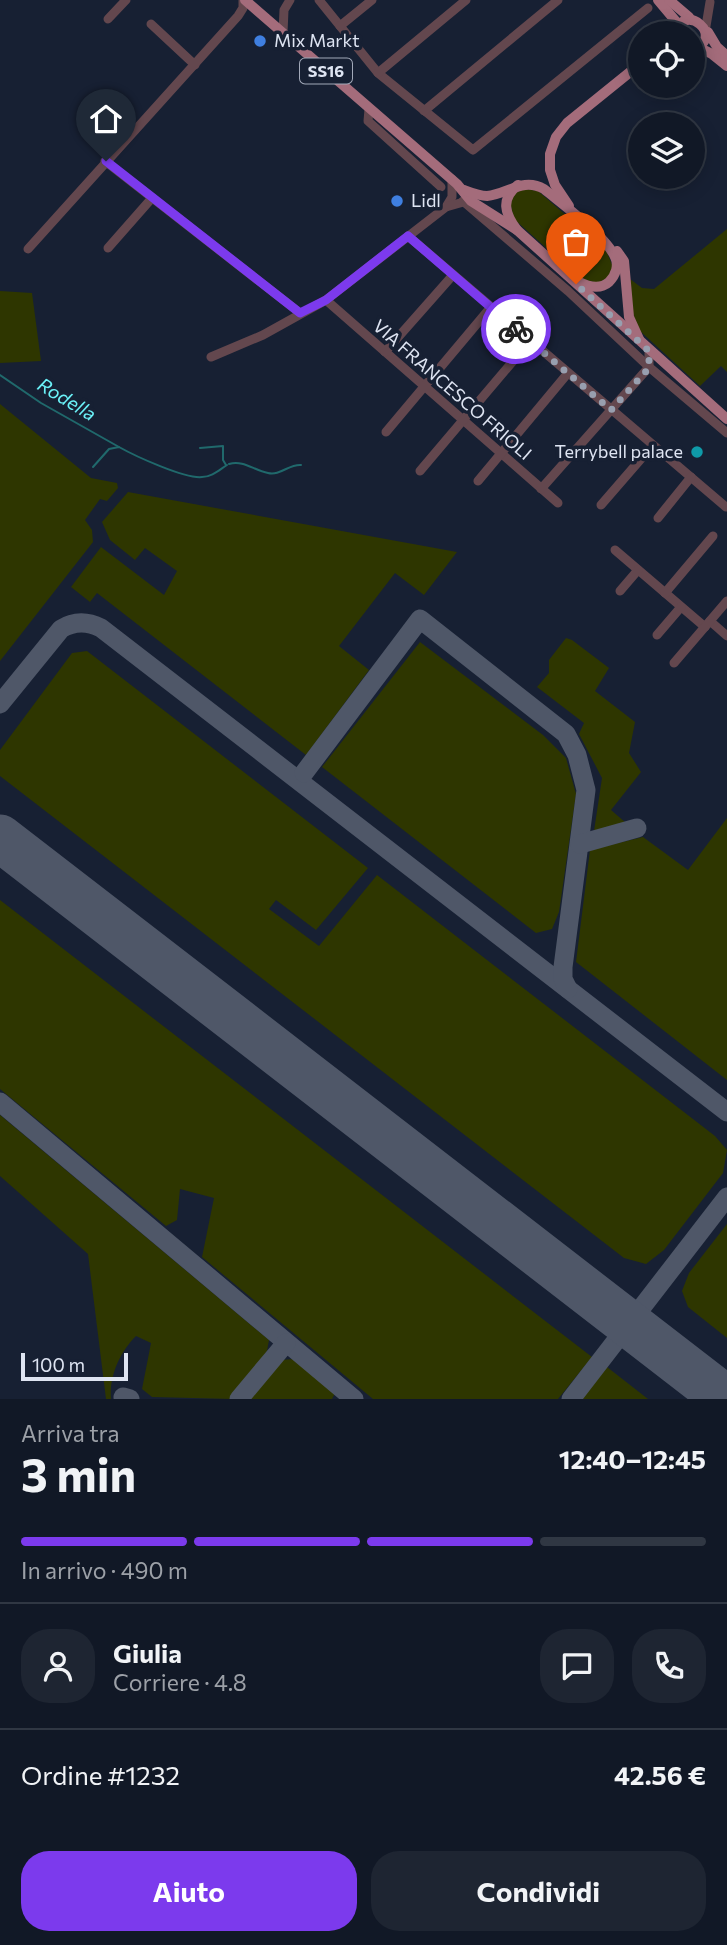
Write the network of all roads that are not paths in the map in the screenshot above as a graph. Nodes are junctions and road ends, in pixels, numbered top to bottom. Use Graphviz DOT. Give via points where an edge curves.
graph roads {
  1 [pos="126,0"];
  2 [pos="244,0"];
  3 [pos="290,0"];
  4 [pos="319,0"];
  5 [pos="372,0"];
  6 [pos="466,0"];
  7 [pos="558,0"];
  8 [pos="657,0"];
  9 [pos="669,0"];
  10 [pos="711,1"];
  11 [pos="648,8"];
  12 [pos="238,16"];
  13 [pos="265,17"];
  14 [pos="691,17"];
  15 [pos="108,19"];
  16 [pos="671,21"];
  17 [pos="687,21"];
  18 [pos="151,24"];
  19 [pos="340,26"];
  20 [pos="707,29"];
  21 [pos="283,33"];
  22 [pos="705,41"];
  23 [pos="705,51"];
  24 [pos="727,56"];
  25 [pos="195,65"];
  26 [pos="727,66"];
  27 [pos="378,73"];
  28 [pos="628,74"];
  29 [pos="369,108"];
  30 [pos="424,111"];
  31 [pos="550,159"];
  32 [pos="106,161"];
  33 [pos="452,179"];
  34 [pos="524,184"];
  35 [pos="441,187"];
  36 [pos="152,198"];
  37 [pos="467,199"];
  38 [pos="446,207"];
  39 [pos="574,215"];
  40 [pos="517,230"];
  41 [pos="408,236"];
  42 [pos="598,236"];
  43 [pos="108,248"];
  44 [pos="28,249"];
  45 [pos="453,275"];
  46 [pos="573,279"];
  47 [pos="326,300"];
  48 [pos="491,307"];
  49 [pos="300,313"];
  50 [pos="530,341"];
  51 [pos="645,348"];
  52 [pos="386,352"];
  53 [pos="211,357"];
  54 [pos="649,368"];
  55 [pos="568,373"];
  56 [pos="424,386"];
  57 [pos="611,410"];
  58 [pos="727,419"];
  59 [pos="463,420"];
  60 [pos="386,432"];
  61 [pos="727,433"];
  62 [pos="653,445"];
  63 [pos="501,453"];
  64 [pos="420,471"];
  65 [pos="691,477"];
  66 [pos="478,481"];
  67 [pos="541,489"];
  68 [pos="558,503"];
  69 [pos="601,505"];
  70 [pos="726,507"];
  71 [pos="658,518"];
  72 [pos="713,536"];
  73 [pos="615,550"];
  74 [pos="638,570"];
  75 [pos="620,591"];
  76 [pos="665,593"];
  77 [pos="727,601"];
  78 [pos="681,607"];
  79 [pos="707,624"];
  80 [pos="657,635"];
  81 [pos="727,636"];
  82 [pos="674,663"];
  1 -- 15 [label="street"];
  2 -- 12 [label="street"];
  2 -- 13 [label="main road, SS16"];
  3 -- 21 [label="street" via="284,10"];
  4 -- 19 [label="street"];
  5 -- 19 [label="street"];
  6 -- 27 [label="street"];
  7 -- 30 [label="street"];
  8 -- 16 [label="main road"];
  9 -- 14 [label="main road"];
  10 -- 14 [label="street"];
  10 -- 20 [label="street"];
  11 -- 30 [label="street" via="472,150"];
  12 -- 13 [label="street" via="253,13"];
  12 -- 25 [label="street"];
  13 -- 21 [label="main road, SS16"];
  14 -- 17 [label="main road"];
  14 -- 20 [label="main road" via="701,19"];
  18 -- 25 [label="street"];
  19 -- 27 [label="street"];
  20 -- 22 [label="main road"];
  20 -- 24 [label="main road"];
  21 -- 29 [label="main road, SS16"];
  23 -- 26 [label="main road"];
  25 -- 32 [label="street"];
  27 -- 30 [label="street"];
  28 -- 31 [label="main road" via="561,128"];
  29 -- 33 [label="main road, SS16"];
  29 -- 35 [label="street" via="368,121"];
  31 -- 34 [label="main road" via="539,178"];
  31 -- 39 [label="main road" via="555,184"];
  32 -- 36 [label="street"];
  32 -- 44 [label="street"];
  33 -- 37 [label="main road, SS16"];
  33 -- 38 [label="street" via="452,197"];
  34 -- 37 [label="main road"];
  34 -- 39 [label="main road, SS16" via="544,189"];
  34 -- 40 [label="main road" via="508,197 505,206"];
  36 -- 43 [label="street"];
  36 -- 49 [label="street"];
  37 -- 38 [label="street"];
  37 -- 40 [label="main road, SS16"];
  37 -- 54 [label="street"];
  38 -- 41 [label="street"];
  39 -- 42 [label="main road, SS16"];
  40 -- 46 [label="main road, SS16"];
  41 -- 45 [label="street"];
  41 -- 47 [label="street"];
  42 -- 46 [label="main road, SS16" via="615,257 614,276 598,287"];
  42 -- 51 [label="main road, SS16" via="624,261 629,317"];
  45 -- 48 [label="street"];
  45 -- 52 [label="street"];
  46 -- 51 [label="main road, SS16"];
  47 -- 49 [label="street"];
  47 -- 52 [label="street, VIA FRANCESCO FRIOLI"];
  48 -- 50 [label="street"];
  48 -- 56 [label="street"];
  49 -- 53 [label="street"];
  50 -- 55 [label="street"];
  50 -- 59 [label="street"];
  51 -- 54 [label="street"];
  51 -- 58 [label="main road, SS16"];
  52 -- 56 [label="street, VIA FRANCESCO FRIOLI"];
  54 -- 57 [label="street"];
  54 -- 61 [label="street"];
  55 -- 57 [label="street"];
  55 -- 63 [label="street"];
  56 -- 59 [label="street, VIA FRANCESCO FRIOLI"];
  56 -- 60 [label="street"];
  57 -- 62 [label="street"];
  57 -- 67 [label="street"];
  59 -- 63 [label="street, VIA FRANCESCO FRIOLI"];
  59 -- 64 [label="street"];
  62 -- 65 [label="street"];
  62 -- 69 [label="street"];
  63 -- 66 [label="street"];
  63 -- 67 [label="street, VIA FRANCESCO FRIOLI"];
  65 -- 70 [label="street"];
  65 -- 71 [label="street"];
  67 -- 68 [label="street, VIA FRANCESCO FRIOLI"];
  72 -- 76 [label="street"];
  73 -- 74 [label="street"];
  74 -- 75 [label="street"];
  74 -- 76 [label="street"];
  76 -- 78 [label="street"];
  77 -- 79 [label="street"];
  78 -- 79 [label="street"];
  78 -- 80 [label="street"];
  79 -- 81 [label="street"];
  79 -- 82 [label="street"];
}
